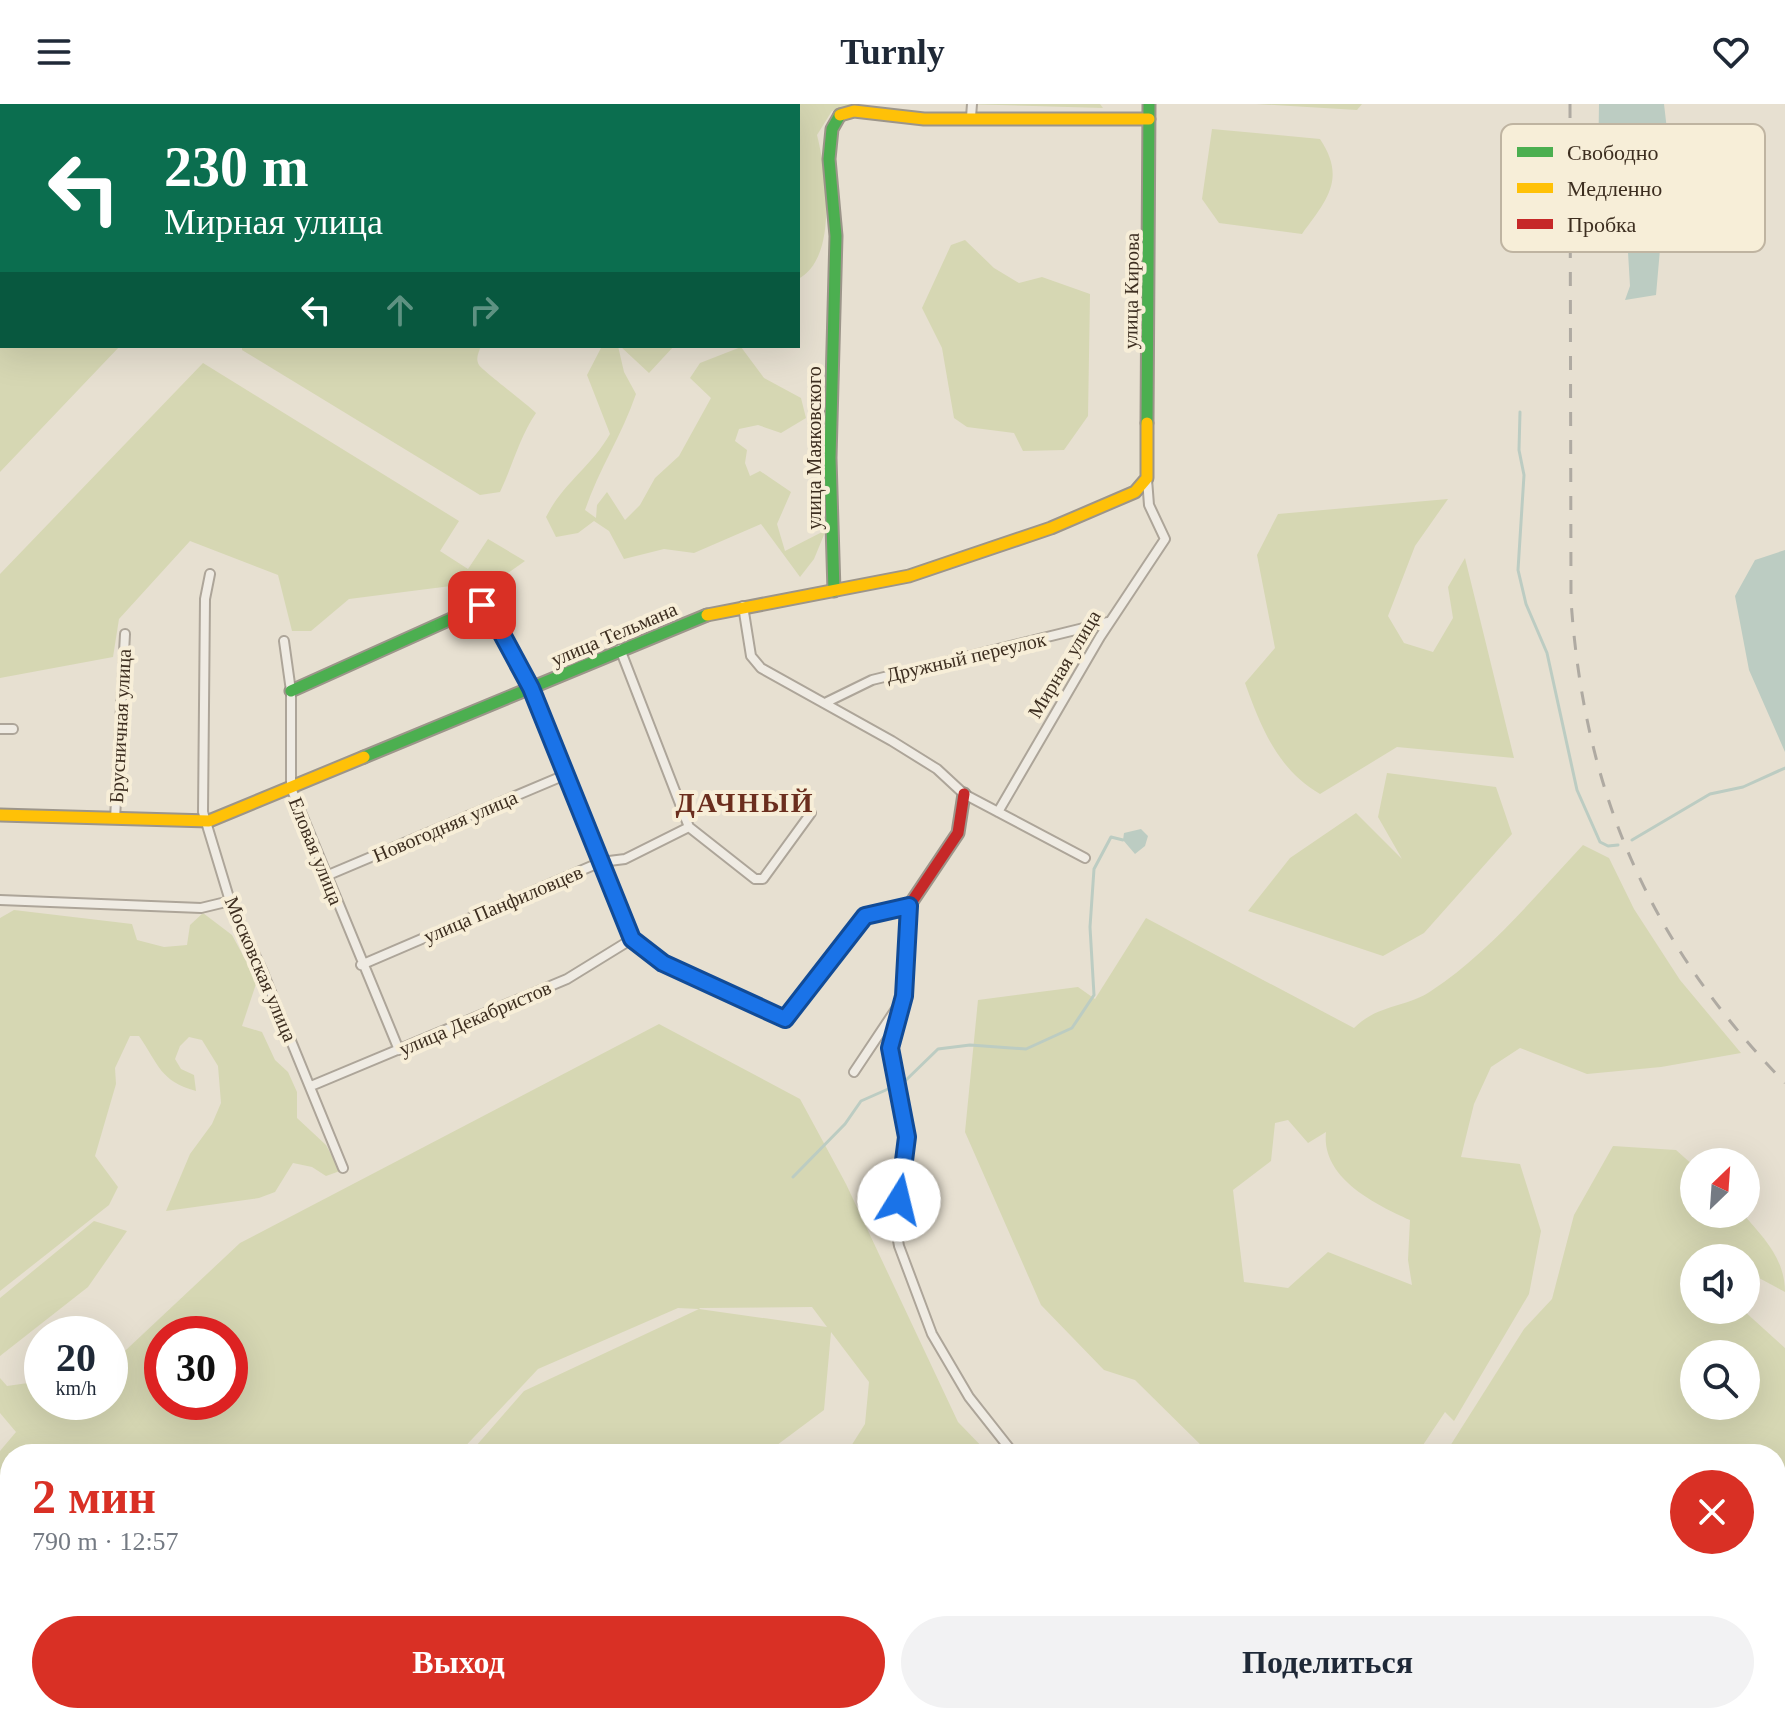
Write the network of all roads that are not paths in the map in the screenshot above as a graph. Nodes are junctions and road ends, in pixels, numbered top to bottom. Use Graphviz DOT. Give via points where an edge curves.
graph roads {
  1 [pos="972,104"];
  2 [pos="1149,104"];
  3 [pos="971,117"];
  4 [pos="1149,119"];
  5 [pos="1147,478"];
  6 [pos="210,574"];
  7 [pos="834,591"];
  8 [pos="743,606"];
  9 [pos="1109,622"];
  10 [pos="125,634"];
  11 [pos="284,641"];
  12 [pos="620,649"];
  13 [pos="531,688"];
  14 [pos="291,691"];
  15 [pos="827,702"];
  16 [pos="0,729"];
  17 [pos="13,729"];
  18 [pos="565,775"];
  19 [pos="291,788"];
  20 [pos="964,794"];
  21 [pos="998,812"];
  22 [pos="811,813"];
  23 [pos="0,815"];
  24 [pos="115,819"];
  25 [pos="209,821"];
  26 [pos="689,827"];
  27 [pos="1085,858"];
  28 [pos="601,862"];
  29 [pos="326,876"];
  30 [pos="0,900"];
  31 [pos="230,901"];
  32 [pos="909,906"];
  33 [pos="632,939"];
  34 [pos="361,965"];
  35 [pos="904,996"];
  36 [pos="399,1050"];
  37 [pos="854,1072"];
  38 [pos="311,1086"];
  39 [pos="343,1168"];
  40 [pos="1006,1444"];
  1 -- 3 [label="street"];
  2 -- 4 [label="street, улица Кирова"];
  3 -- 4 [label="street"];
  3 -- 7 [label="street, улица Маяковского" via="924,119 854,111 838,115 830,132 836,232"];
  4 -- 5 [label="street, улица Кирова"];
  5 -- 7 [label="street, улица Тельмана" via="1135,492 1051,528 909,576"];
  5 -- 9 [label="street, Мирная улица" via="1149,505 1165,539"];
  6 -- 25 [label="street, Московская улица" via="205,599 203,787 203,812"];
  7 -- 8 [label="street, улица Тельмана"];
  8 -- 12 [label="street, улица Тельмана"];
  8 -- 15 [label="street" via="751,656 761,668"];
  9 -- 15 [label="street, Дружный переулок" via="872,680"];
  9 -- 21 [label="street, Мирная улица"];
  10 -- 24 [label="street, Брусничная улица"];
  11 -- 14 [label="street, Еловая улица"];
  12 -- 13 [label="street, улица Тельмана"];
  12 -- 26 [label="street"];
  13 -- 14 [label="street" via="482,605"];
  13 -- 18 [label="street"];
  13 -- 19 [label="street, улица Тельмана"];
  14 -- 19 [label="street, Еловая улица"];
  15 -- 20 [label="street" via="937,769"];
  16 -- 17 [label="street"];
  18 -- 28 [label="street"];
  18 -- 29 [label="street, Новогодняя улица"];
  19 -- 25 [label="street, улица Тельмана"];
  19 -- 29 [label="street, Еловая улица"];
  20 -- 21 [label="street"];
  20 -- 32 [label="street" via="958,833"];
  21 -- 27 [label="street"];
  22 -- 26 [label="street" via="763,879 755,879"];
  23 -- 24 [label="street, улица Тельмана"];
  24 -- 25 [label="street, улица Тельмана"];
  25 -- 31 [label="street, Московская улица"];
  26 -- 28 [label="street, улица Панфиловцев" via="625,859"];
  28 -- 33 [label="street"];
  28 -- 34 [label="street, улица Панфиловцев"];
  29 -- 34 [label="street, Еловая улица"];
  30 -- 31 [label="street" via="201,908"];
  31 -- 38 [label="street, Московская улица"];
  32 -- 33 [label="street" via="865,916 785,1019 663,963"];
  32 -- 35 [label="street"];
  33 -- 36 [label="street, улица Декабристов" via="567,979"];
  34 -- 36 [label="street, Еловая улица"];
  35 -- 37 [label="street"];
  35 -- 40 [label="street" via="890,1048 907,1137 904,1182 894,1218 899,1246 932,1334 969,1397"];
  36 -- 38 [label="street, улица Декабристов"];
  38 -- 39 [label="street, Московская улица"];
}
